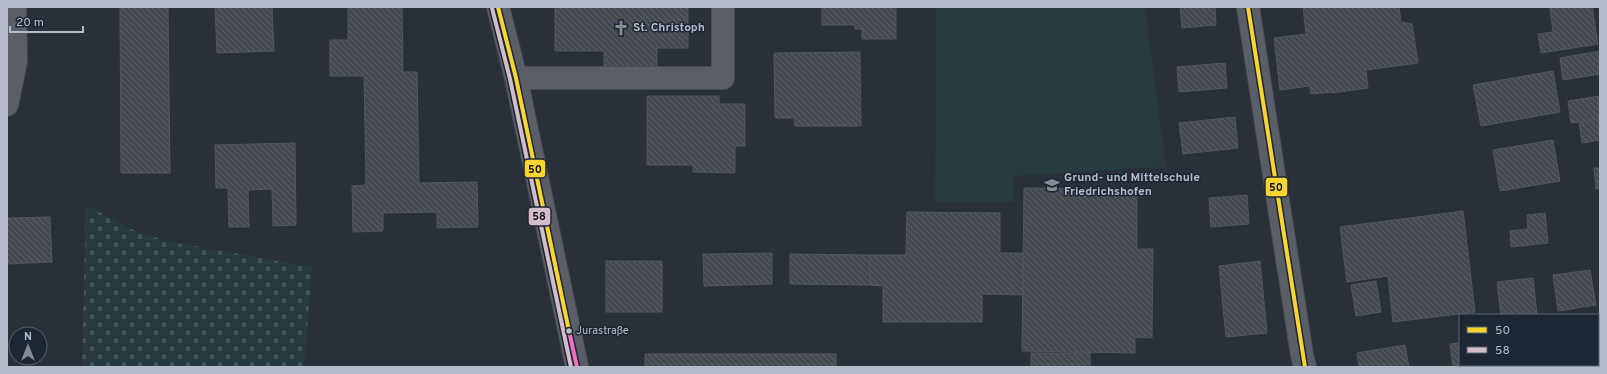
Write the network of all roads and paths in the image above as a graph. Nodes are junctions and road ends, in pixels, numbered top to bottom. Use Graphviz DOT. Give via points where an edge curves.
graph roads {
  1 [pos="15,7"];
  2 [pos="498,7"];
  3 [pos="724,7"];
  4 [pos="1248,7"];
  5 [pos="516,78"];
  6 [pos="7,105"];
  7 [pos="577,367"];
  8 [pos="1306,367"];
  1 -- 6 [label="street" via="16,61"];
  2 -- 5 [label="street"];
  3 -- 5 [label="street" via="723,78"];
  4 -- 8 [label="street" via="1302,355"];
  5 -- 7 [label="street"];
}
